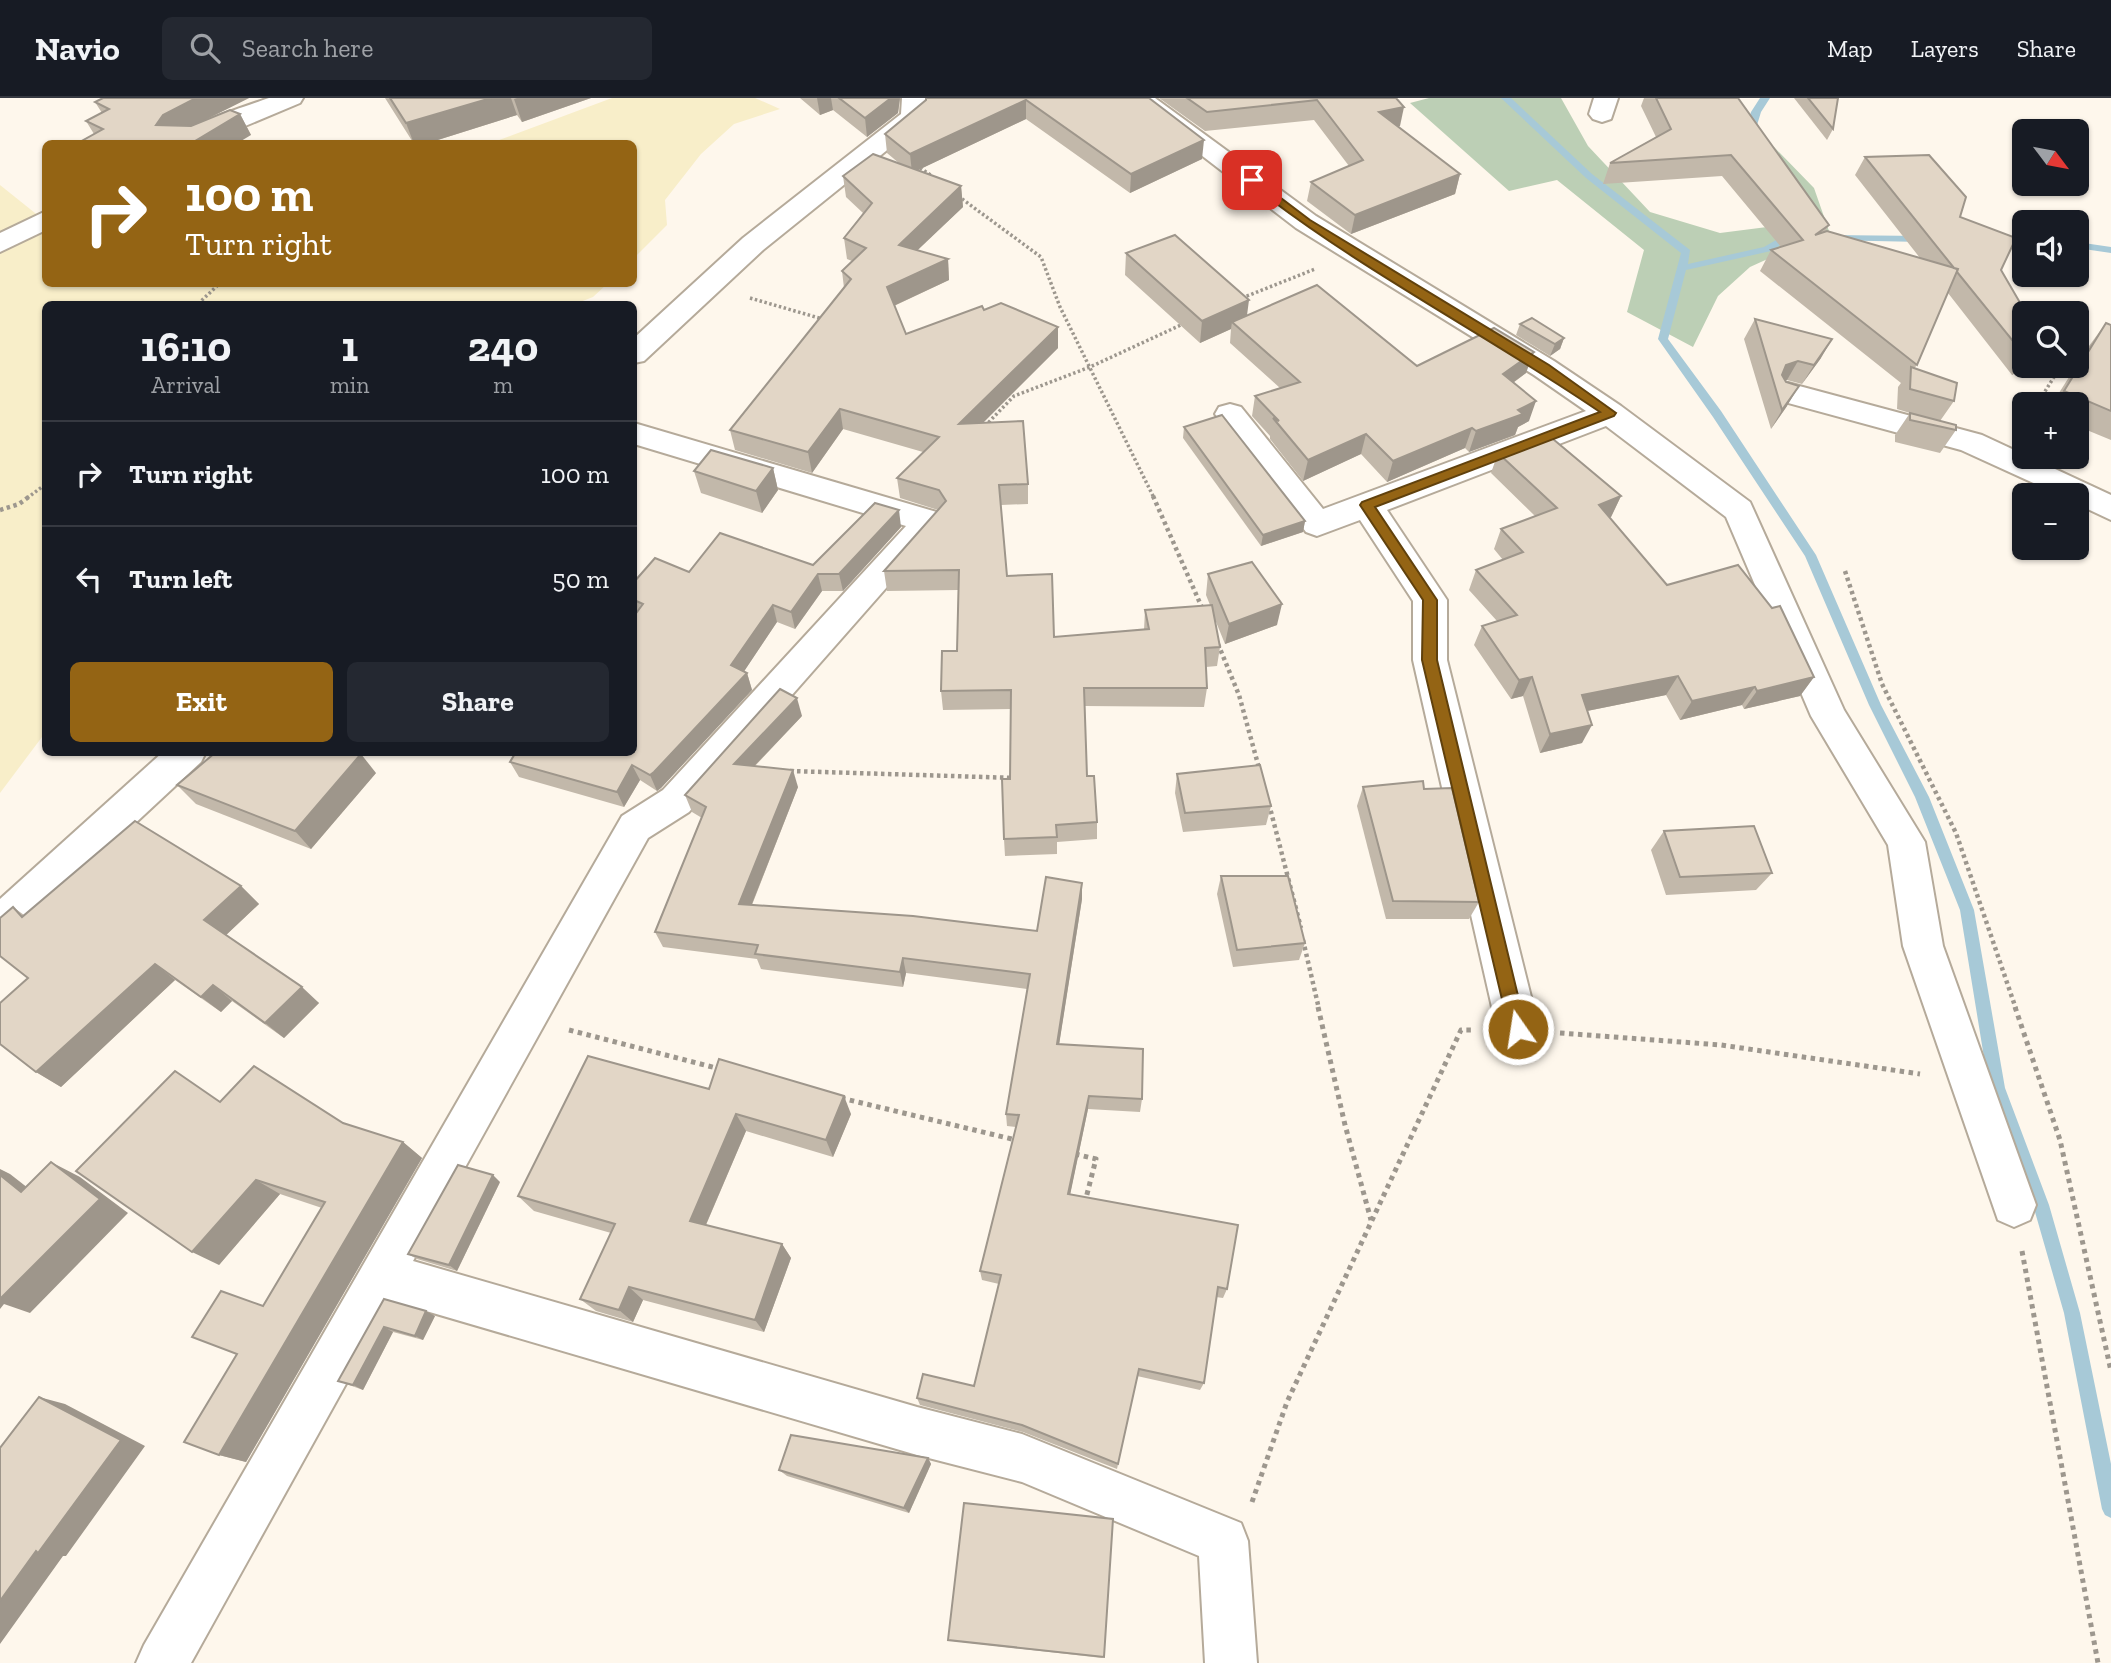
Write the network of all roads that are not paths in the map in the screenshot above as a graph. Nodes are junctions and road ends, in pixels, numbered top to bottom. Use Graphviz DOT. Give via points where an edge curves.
graph roads {
  1 [pos="291,98"];
  2 [pos="914,98"];
  3 [pos="1139,98"];
  4 [pos="189,140"];
  5 [pos="42,221"];
  6 [pos="0,244"];
  7 [pos="637,351"];
  8 [pos="1788,393"];
  9 [pos="1610,413"];
  10 [pos="1230,414"];
  11 [pos="637,434"];
  12 [pos="1367,505"];
  13 [pos="2111,509"];
  14 [pos="184,756"];
  15 [pos="0,924"];
  16 [pos="1518,1029"];
  17 [pos="2014,1205"];
  18 [pos="382,1275"];
  19 [pos="162,1663"];
  20 [pos="1231,1663"];
  1 -- 4 [label="street"];
  2 -- 7 [label="street" via="913,117 753,244"];
  3 -- 9 [label="street" via="1306,222"];
  5 -- 6 [label="street"];
  8 -- 13 [label="street" via="1971,442"];
  9 -- 12 [label="street"];
  9 -- 17 [label="street" via="1739,510 1829,716 1906,842 1923,946"];
  10 -- 12 [label="street" via="1317,524"];
  11 -- 18 [label="street" via="929,521 676,801 635,827"];
  12 -- 16 [label="street" via="1430,600 1430,660"];
  14 -- 15 [label="street"];
  18 -- 19 [label="street"];
  18 -- 20 [label="street" via="1022,1458 1223,1541"];
}
